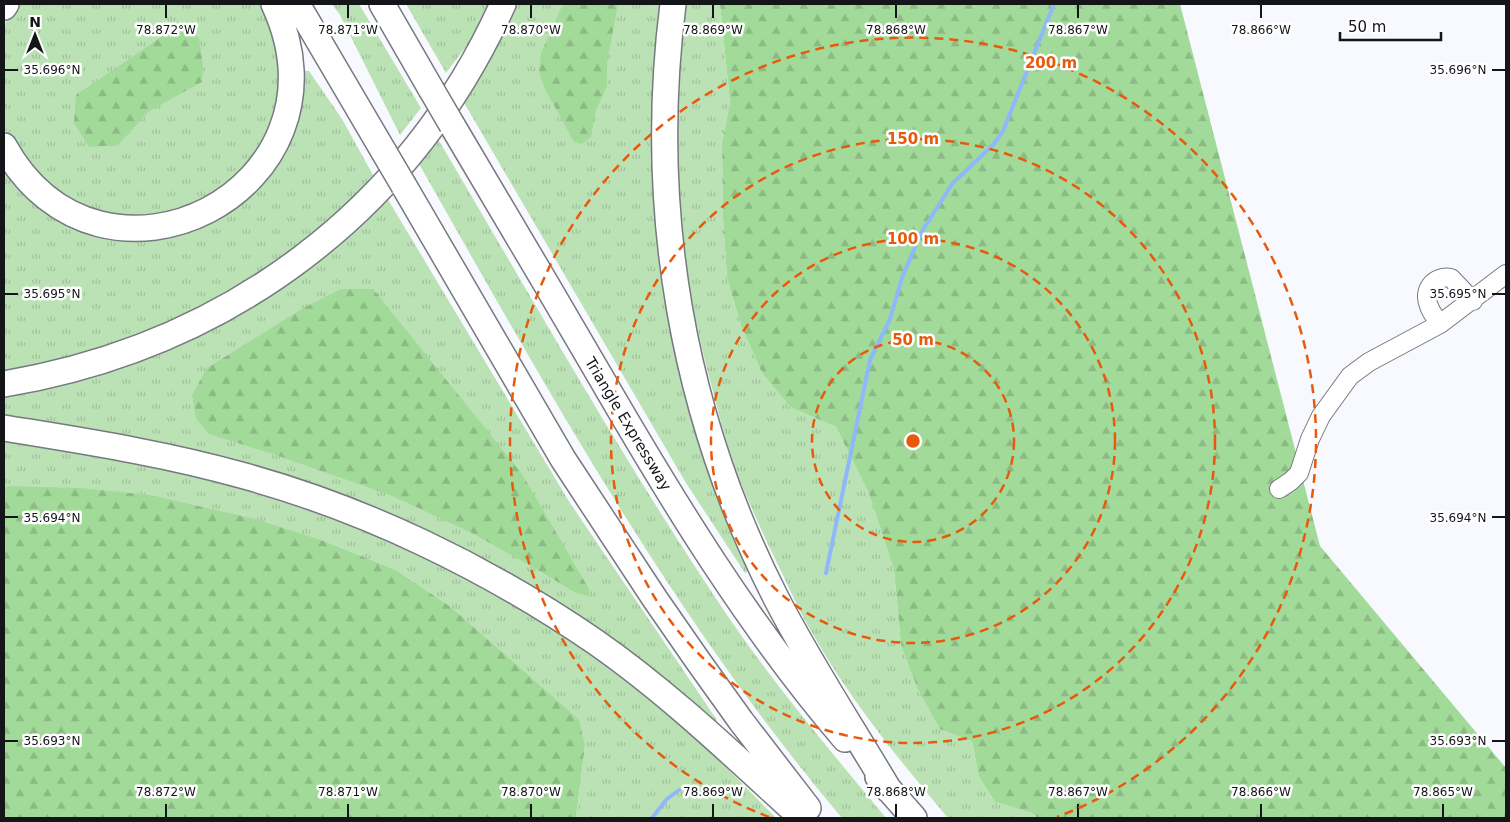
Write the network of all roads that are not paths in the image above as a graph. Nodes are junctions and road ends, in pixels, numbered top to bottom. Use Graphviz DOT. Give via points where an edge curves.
graph roads {
  1 [pos="6,4"];
  2 [pos="274,4"];
  3 [pos="297,4"];
  4 [pos="382,4"];
  5 [pos="504,4"];
  6 [pos="673,4"];
  7 [pos="4,7"];
  8 [pos="4,146"];
  9 [pos="1506,274"];
  10 [pos="1473,300"];
  11 [pos="1440,324"];
  12 [pos="4,384"];
  13 [pos="4,428"];
  14 [pos="1278,489"];
  15 [pos="889,790"];
  16 [pos="802,818"];
  17 [pos="816,818"];
  18 [pos="914,818"];
  1 -- 7 [label="highway"];
  2 -- 8 [label="highway" via="290,58 291,82 286,113 274,146 260,168 242,188 213,209 181,222 155,227 128,228 94,222 47,198 21,173"];
  3 -- 17 [label="highway, bridge" via="563,459 698,661"];
  4 -- 15 [label="highway, Triangle Expressway, bridge" via="636,437 713,561 803,688"];
  5 -- 12 [label="highway" via="456,92 411,154 360,209 303,258 243,299 174,334 106,360"];
  6 -- 15 [label="highway" via="664,119 666,196 677,298 690,366 727,486 760,564 796,633"];
  9 -- 10 [label="lane"];
  10 -- 11 [label="lane"];
  10 -- 11 [label="lane" via="1451,278 1436,280 1428,289 1427,300"];
  11 -- 14 [label="lane" via="1369,362 1350,376 1320,416 1299,473"];
  13 -- 16 [label="highway" via="118,447 239,474 344,510 433,548 515,592 594,642 671,700"];
  15 -- 18 [label="highway, Triangle Expressway"];
}
